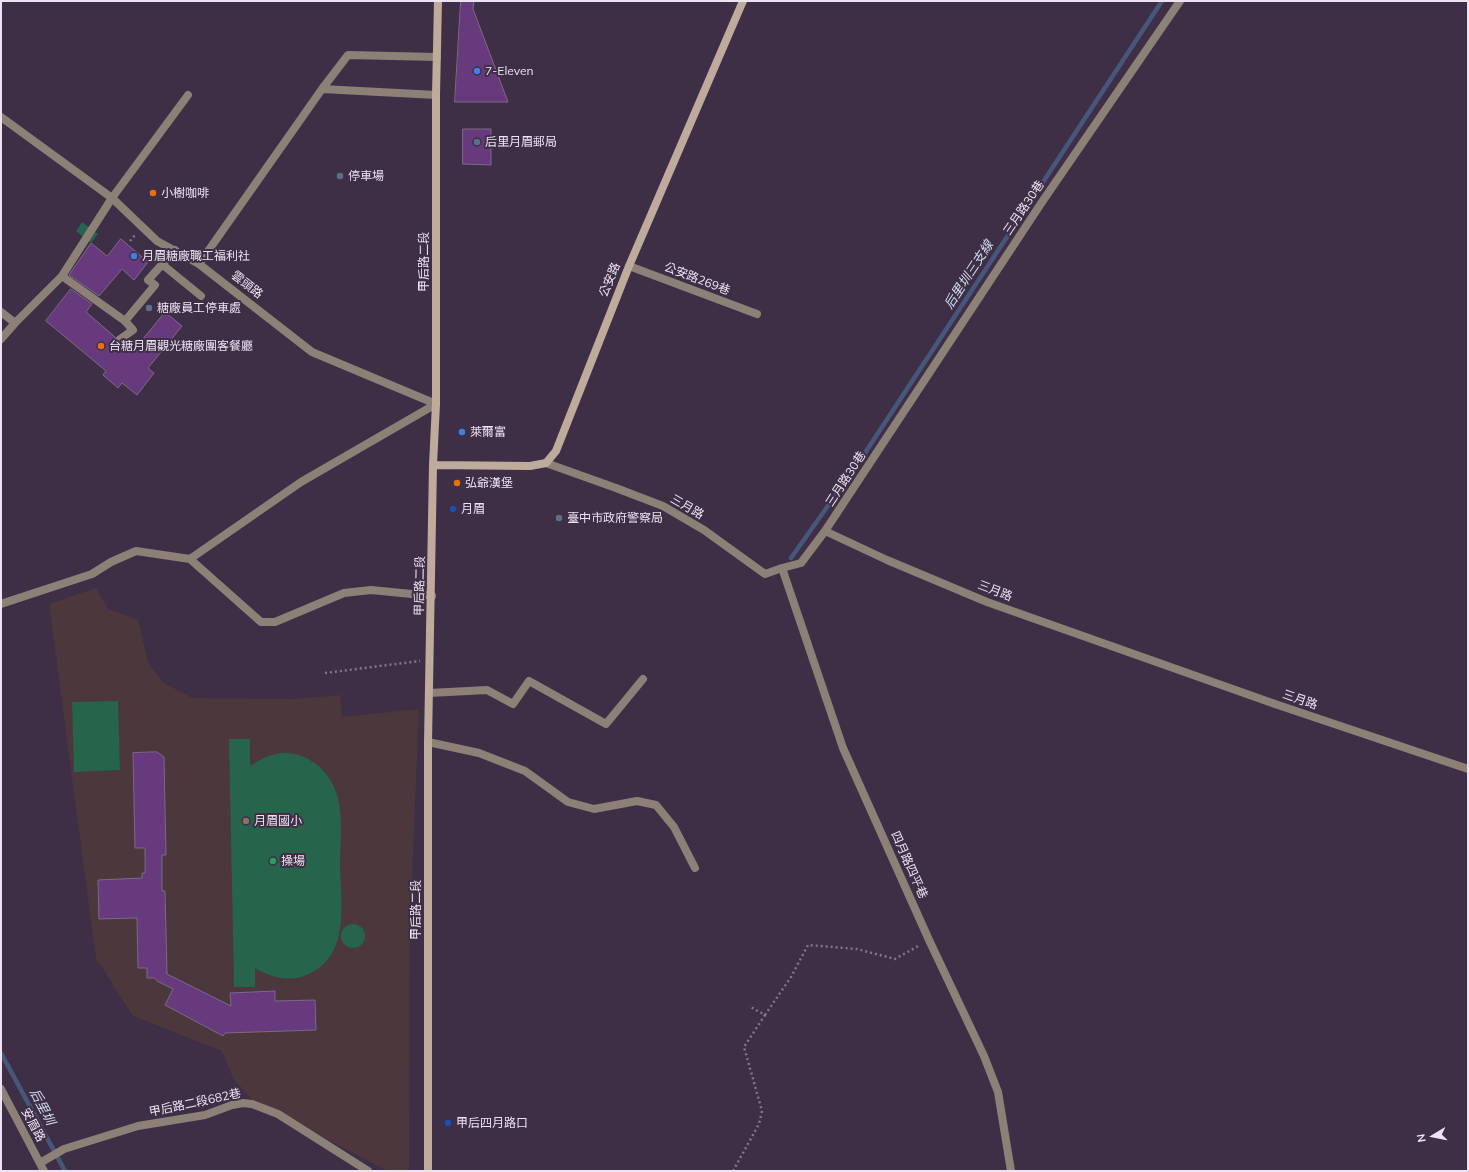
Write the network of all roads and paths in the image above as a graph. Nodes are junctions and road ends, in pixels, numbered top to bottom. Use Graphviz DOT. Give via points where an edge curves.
graph roads {
  1 [pos="438,1"];
  2 [pos="743,1"];
  3 [pos="1180,1"];
  4 [pos="437,57"];
  5 [pos="322,89"];
  6 [pos="188,95"];
  7 [pos="436,95"];
  8 [pos="1,117"];
  9 [pos="112,198"];
  10 [pos="175,250"];
  11 [pos="200,264"];
  12 [pos="163,265"];
  13 [pos="629,266"];
  14 [pos="62,276"];
  15 [pos="201,296"];
  16 [pos="1,312"];
  17 [pos="757,314"];
  18 [pos="125,321"];
  19 [pos="15,323"];
  20 [pos="1,339"];
  21 [pos="120,340"];
  22 [pos="436,404"];
  23 [pos="546,463"];
  24 [pos="433,465"];
  25 [pos="825,531"];
  26 [pos="190,559"];
  27 [pos="782,568"];
  28 [pos="432,596"];
  29 [pos="1,604"];
  30 [pos="430,660"];
  31 [pos="325,673"];
  32 [pos="643,679"];
  33 [pos="430,693"];
  34 [pos="428,742"];
  35 [pos="1468,769"];
  36 [pos="695,868"];
  37 [pos="929,940"];
  38 [pos="749,1006"];
  39 [pos="765,1015"];
  40 [pos="1,1089"];
  41 [pos="40,1163"];
  42 [pos="44,1171"];
  43 [pos="368,1171"];
  44 [pos="428,1171"];
  45 [pos="733,1171"];
  46 [pos="1011,1171"];
  1 -- 4 [label="main road, 甲后路二段"];
  2 -- 13 [label="main road, 公安路"];
  3 -- 25 [label="street, 三月路30巷" via="1038,209"];
  4 -- 5 [label="street" via="348,55"];
  4 -- 7 [label="main road, 甲后路二段"];
  5 -- 7 [label="street"];
  5 -- 11 [label="street"];
  6 -- 9 [label="street"];
  7 -- 22 [label="main road, 甲后路二段"];
  8 -- 9 [label="street, 雲頭路"];
  9 -- 10 [label="street, 雲頭路" via="157,241"];
  9 -- 14 [label="street"];
  10 -- 11 [label="street, 雲頭路"];
  10 -- 12 [label="street"];
  11 -- 22 [label="street, 雲頭路" via="312,352"];
  12 -- 15 [label="street"];
  12 -- 18 [label="street" via="148,280 155,285"];
  13 -- 17 [label="street, 公安路269巷"];
  13 -- 23 [label="main road, 公安路" via="556,451"];
  14 -- 18 [label="street"];
  14 -- 19 [label="street"];
  16 -- 19 [label="street"];
  18 -- 21 [label="street" via="133,330"];
  19 -- 20 [label="street"];
  22 -- 24 [label="main road, 甲后路二段"];
  22 -- 26 [label="street" via="301,482"];
  23 -- 24 [label="main road" via="530,466"];
  23 -- 27 [label="street, 三月路" via="663,506 704,530 765,574"];
  24 -- 28 [label="main road, 甲后路二段"];
  25 -- 27 [label="street, 三月路" via="801,563"];
  25 -- 35 [label="street, 三月路" via="886,560 987,602"];
  26 -- 28 [label="street" via="261,622 275,622 344,593 371,590"];
  26 -- 29 [label="street" via="136,551 92,574"];
  27 -- 37 [label="street, 四月路四平巷" via="843,748"];
  28 -- 30 [label="main road, 甲后路二段"];
  30 -- 31 [label="path"];
  30 -- 33 [label="main road, 甲后路二段"];
  32 -- 33 [label="street" via="606,724 529,681 513,704 487,690"];
  33 -- 34 [label="main road, 甲后路二段"];
  34 -- 36 [label="street" via="479,753 525,771 568,802 594,809 637,801 656,805 674,827"];
  34 -- 44 [label="main road, 甲后路二段"];
  37 -- 39 [label="path" via="895,959 857,949 808,945 791,977"];
  37 -- 46 [label="street, 四月路四平巷" via="984,1056 998,1092"];
  38 -- 39 [label="path"];
  39 -- 45 [label="path" via="744,1047 762,1111 759,1124"];
  40 -- 41 [label="street, 安眉路"];
  41 -- 42 [label="street, 安眉路"];
  41 -- 43 [label="street, 甲后路二段682巷" via="64,1149 130,1128 205,1115 232,1104 243,1103 278,1114"];
}
